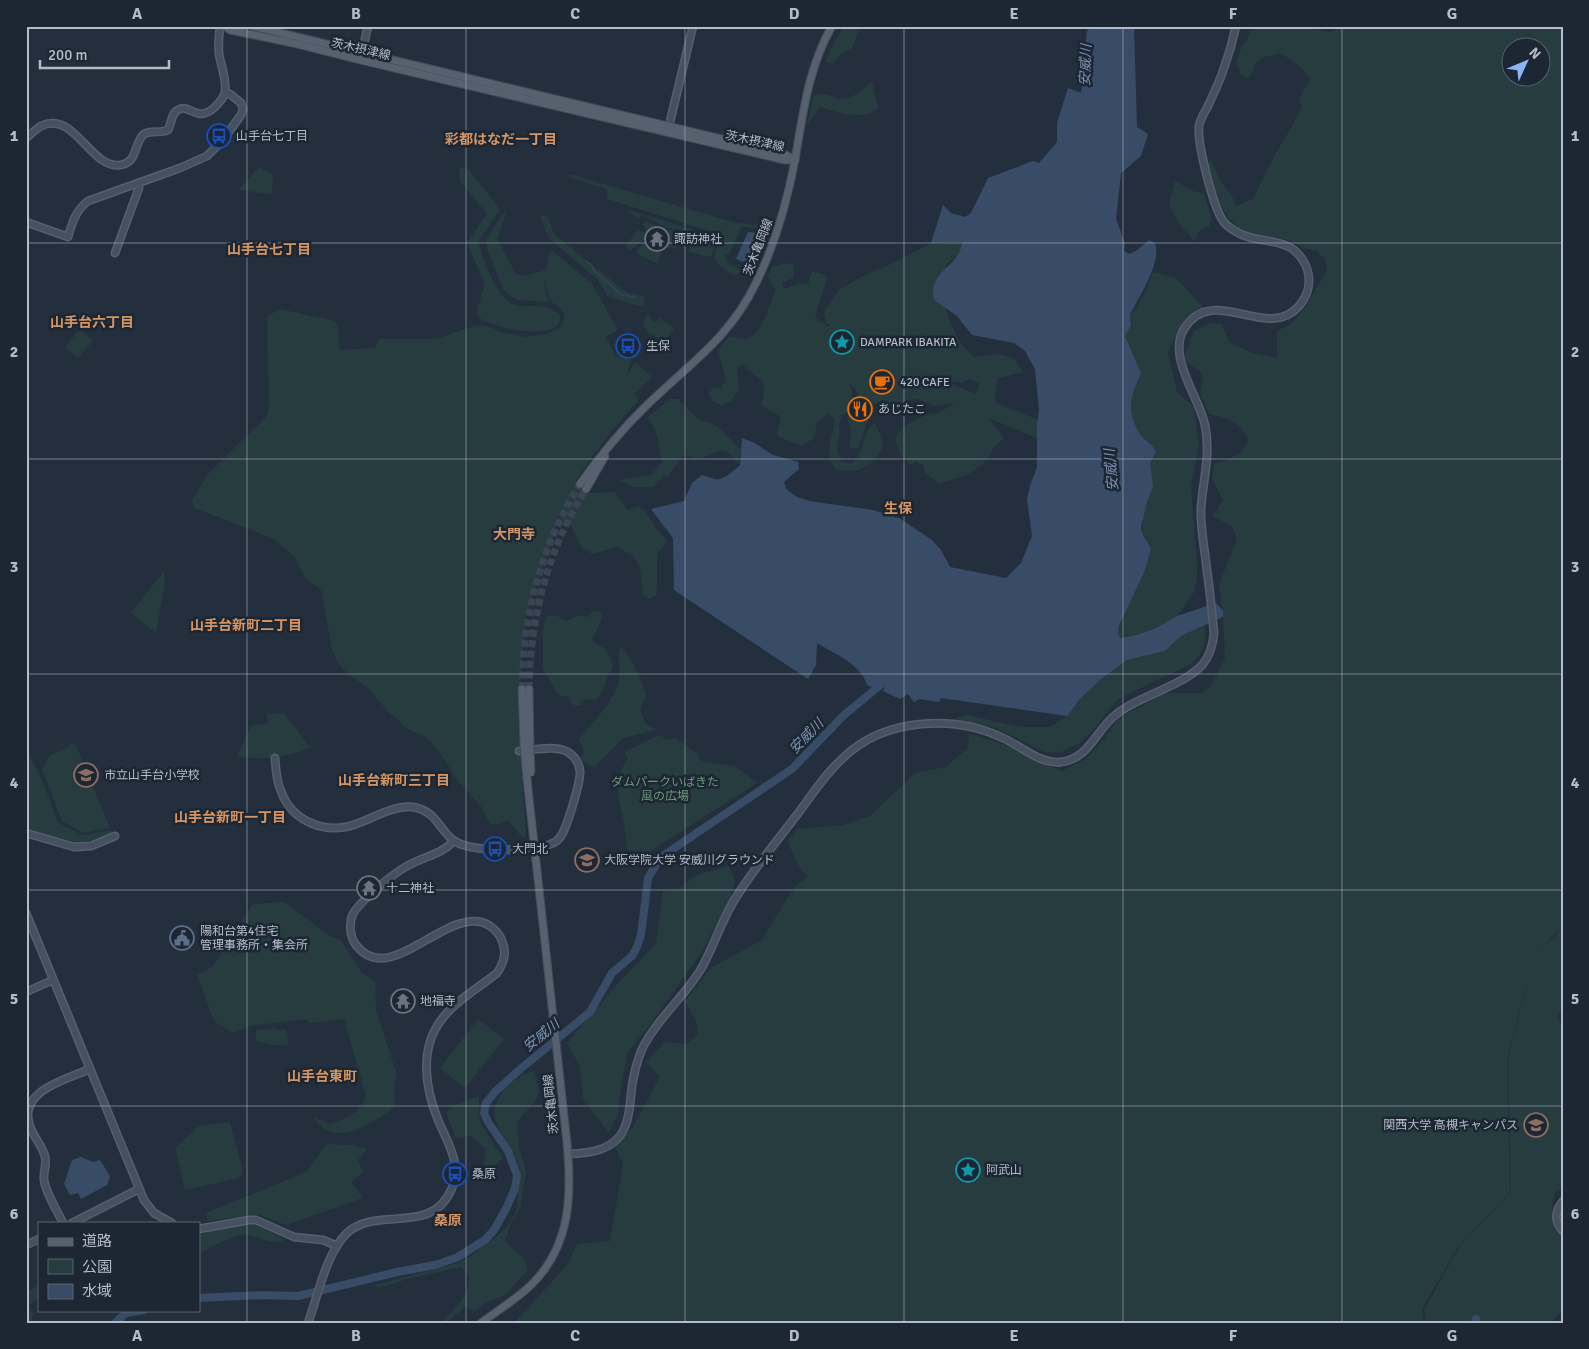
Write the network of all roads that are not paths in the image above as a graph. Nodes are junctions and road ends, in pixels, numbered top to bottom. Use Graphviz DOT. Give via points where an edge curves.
graph roads {
  1 [pos="220,26"];
  2 [pos="225,26"];
  3 [pos="252,26"];
  4 [pos="368,26"];
  5 [pos="693,26"];
  6 [pos="832,26"];
  7 [pos="1236,26"];
  8 [pos="362,52"];
  9 [pos="360,60"];
  10 [pos="225,93"];
  11 [pos="670,125"];
  12 [pos="668,133"];
  13 [pos="26,138"];
  14 [pos="795,160"];
  15 [pos="138,183"];
  16 [pos="26,222"];
  17 [pos="116,253"];
  18 [pos="583,486"];
  19 [pos="525,689"];
  20 [pos="524,748"];
  21 [pos="275,758"];
  22 [pos="26,833"];
  23 [pos="116,836"];
  24 [pos="454,841"];
  25 [pos="536,852"];
  26 [pos="26,913"];
  27 [pos="53,980"];
  28 [pos="26,992"];
  29 [pos="90,1069"];
  30 [pos="568,1154"];
  31 [pos="139,1189"];
  32 [pos="1563,1201"];
  33 [pos="63,1222"];
  34 [pos="74,1222"];
  35 [pos="170,1222"];
  36 [pos="200,1229"];
  37 [pos="1563,1231"];
  38 [pos="38,1239"];
  39 [pos="26,1245"];
  40 [pos="336,1246"];
  41 [pos="308,1323"];
  42 [pos="480,1323"];
  1 -- 10 [label="street" via="219,52"];
  2 -- 9 [label="main road, 茨木摂津線" via="230,30"];
  3 -- 8 [label="main road, 茨木摂津線"];
  4 -- 8 [label="street"];
  5 -- 11 [label="street"];
  6 -- 14 [label="main road, 茨木亀岡線" via="818,54 806,95"];
  7 -- 30 [label="street" via="1224,68 1200,124 1199,141 1213,196 1224,222 1233,230 1243,236 1278,242 1295,251 1308,271 1309,280 1308,292 1302,302 1293,312 1277,319 1216,310 1200,314 1181,335 1181,363 1205,425 1208,450 1201,508 1214,634 1210,653 1197,669 1116,715 1091,745 1078,756 1061,762 1036,756 982,730 924,724 885,732 845,756 748,878 730,907 704,964 650,1037 637,1062 626,1124 618,1138 603,1149"];
  8 -- 9 [label="street"];
  8 -- 11 [label="main road, 茨木摂津線"];
  9 -- 12 [label="main road, 茨木摂津線"];
  10 -- 13 [label="street" via="207,114 182,108 176,110 168,130 143,135 132,158 121,165 99,158 63,126 42,126"];
  10 -- 15 [label="street" via="241,103 243,109 238,121 215,149 197,161"];
  11 -- 12 [label="street"];
  11 -- 14 [label="main road, 茨木摂津線" via="784,154"];
  12 -- 14 [label="main road, 茨木摂津線"];
  14 -- 18 [label="main road, 茨木亀岡線" via="774,240 744,306 708,351 622,431"];
  15 -- 16 [label="street" via="82,205 68,237"];
  15 -- 17 [label="street"];
  19 -- 20 [label="main road, 茨木亀岡線"];
  20 -- 25 [label="main road, 茨木亀岡線, bridge"];
  20 -- 25 [label="street" via="564,750 574,758 580,772 564,830 557,841"];
  21 -- 24 [label="street" via="278,783 285,800 295,813 309,822 328,828 345,828 395,809 412,807 429,814"];
  22 -- 23 [label="street" via="82,848"];
  24 -- 25 [label="street" via="475,848"];
  24 -- 40 [label="street" via="440,853 418,860 396,873 356,908 350,927 357,947 368,956 380,958 394,956 467,922 486,924 497,932 503,943 505,955 497,973 447,1013 434,1032 428,1049 429,1087 454,1159 454,1185 441,1206 431,1212 419,1217 362,1224"];
  25 -- 30 [label="main road, 茨木亀岡線"];
  26 -- 27 [label="street"];
  27 -- 28 [label="street"];
  27 -- 29 [label="street"];
  29 -- 31 [label="street"];
  29 -- 33 [label="street" via="45,1088 37,1094 29,1109 29,1126 46,1158 44,1183"];
  30 -- 42 [label="main road, 茨木亀岡線" via="569,1205 561,1237 550,1261 530,1286"];
  31 -- 34 [label="street"];
  31 -- 35 [label="street" via="152,1211"];
  32 -- 37 [label="street" via="1555,1216"];
  36 -- 40 [label="street" via="256,1220 294,1237 323,1240"];
  38 -- 39 [label="street"];
  40 -- 41 [label="street"];
}
